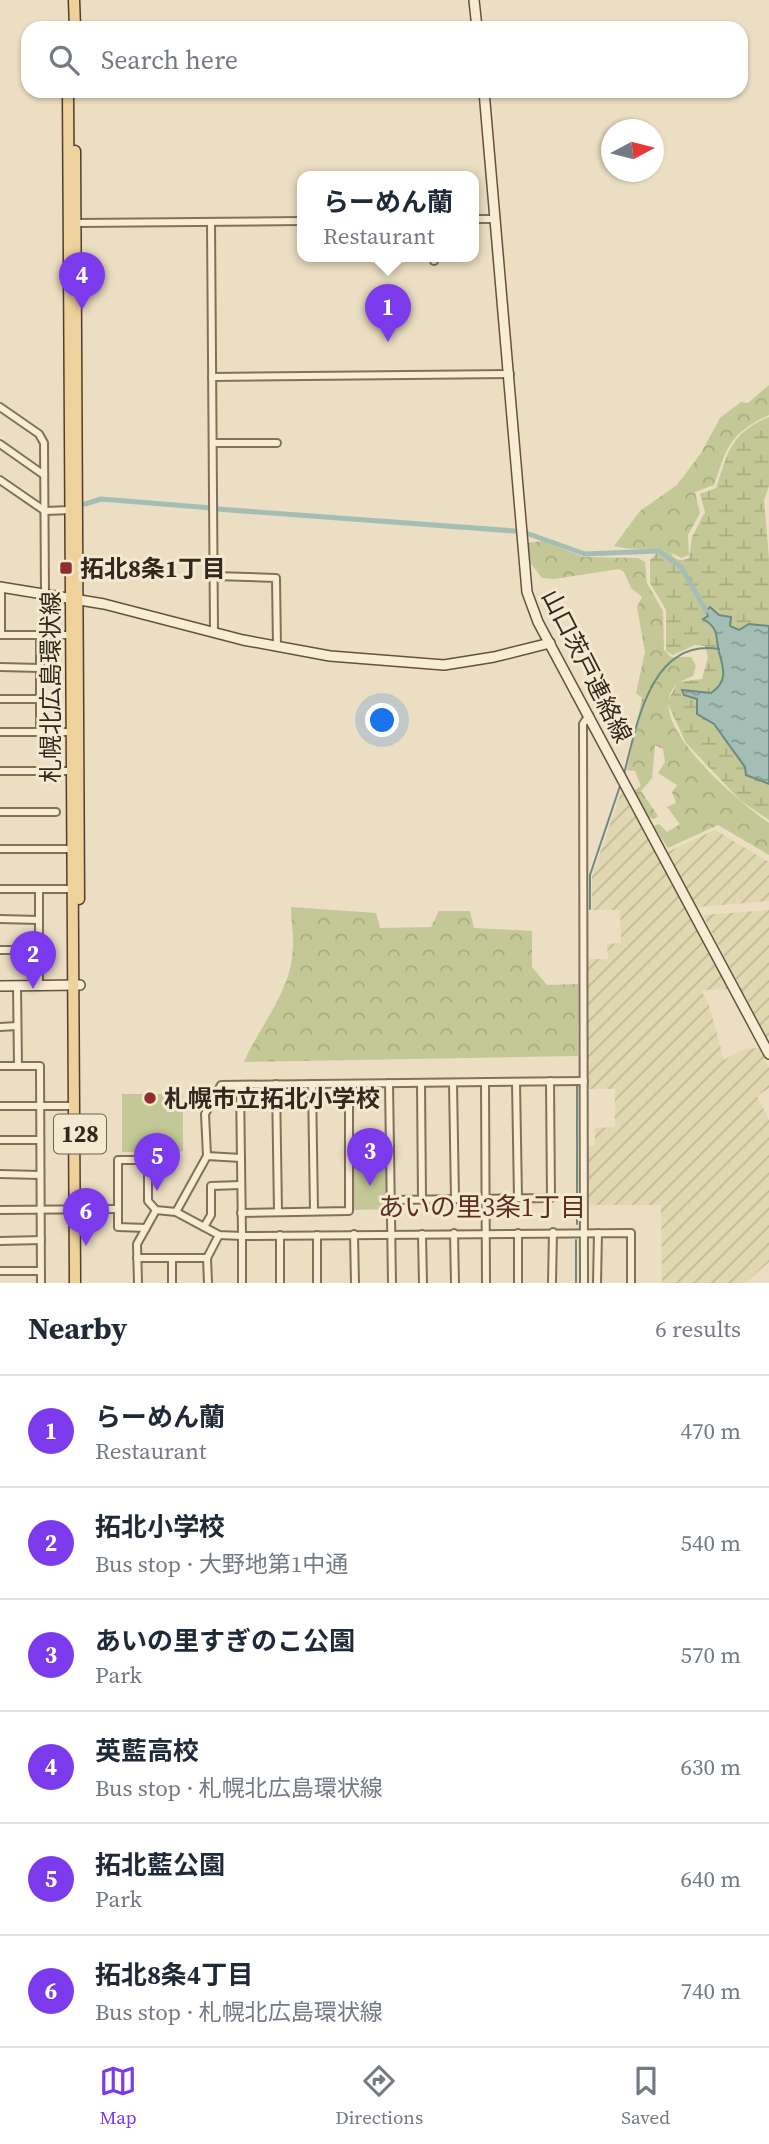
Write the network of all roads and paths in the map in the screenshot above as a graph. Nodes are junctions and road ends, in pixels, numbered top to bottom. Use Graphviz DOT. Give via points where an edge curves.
graph roads {
  1 [pos="68,0"];
  2 [pos="74,0"];
  3 [pos="474,0"];
  4 [pos="68,21"];
  5 [pos="75,21"];
  6 [pos="476,21"];
  7 [pos="68,98"];
  8 [pos="75,98"];
  9 [pos="485,98"];
  10 [pos="479,219"];
  11 [pos="497,219"];
  12 [pos="297,221"];
  13 [pos="211,222"];
  14 [pos="76,223"];
  15 [pos="510,374"];
  16 [pos="212,377"];
  17 [pos="3,409"];
  18 [pos="0,419"];
  19 [pos="213,443"];
  20 [pos="277,443"];
  21 [pos="0,444"];
  22 [pos="44,475"];
  23 [pos="0,480"];
  24 [pos="71,510"];
  25 [pos="44,511"];
  26 [pos="214,576"];
  27 [pos="0,587"];
  28 [pos="45,594"];
  29 [pos="75,599"];
  30 [pos="214,632"];
  31 [pos="1,635"];
  32 [pos="40,635"];
  33 [pos="71,635"];
  34 [pos="550,643"];
  35 [pos="277,648"];
  36 [pos="0,667"];
  37 [pos="40,668"];
  38 [pos="0,698"];
  39 [pos="40,699"];
  40 [pos="589,715"];
  41 [pos="0,732"];
  42 [pos="40,732"];
  43 [pos="75,732"];
  44 [pos="0,771"];
  45 [pos="72,771"];
  46 [pos="0,812"];
  47 [pos="56,812"];
  48 [pos="0,849"];
  49 [pos="72,849"];
  50 [pos="0,889"];
  51 [pos="39,889"];
  52 [pos="76,889"];
  53 [pos="0,919"];
  54 [pos="39,919"];
  55 [pos="0,950"];
  56 [pos="39,950"];
  57 [pos="39,985"];
  58 [pos="76,985"];
  59 [pos="0,986"];
  60 [pos="17,986"];
  61 [pos="17,1026"];
  62 [pos="0,1027"];
  63 [pos="769,1054"];
  64 [pos="0,1066"];
  65 [pos="18,1066"];
  66 [pos="485,1082"];
  67 [pos="516,1082"];
  68 [pos="550,1082"];
  69 [pos="584,1082"];
  70 [pos="389,1083"];
  71 [pos="421,1083"];
  72 [pos="453,1083"];
  73 [pos="276,1084"];
  74 [pos="312,1084"];
  75 [pos="349,1084"];
  76 [pos="240,1085"];
  77 [pos="0,1106"];
  78 [pos="40,1106"];
  79 [pos="74,1106"];
  80 [pos="0,1140"];
  81 [pos="40,1140"];
  82 [pos="207,1156"];
  83 [pos="241,1158"];
  84 [pos="0,1174"];
  85 [pos="40,1175"];
  86 [pos="241,1185"];
  87 [pos="517,1198"];
  88 [pos="422,1199"];
  89 [pos="455,1199"];
  90 [pos="485,1199"];
  91 [pos="391,1200"];
  92 [pos="77,1209"];
  93 [pos="118,1209"];
  94 [pos="0,1210"];
  95 [pos="41,1210"];
  96 [pos="156,1210"];
  97 [pos="314,1211"];
  98 [pos="176,1212"];
  99 [pos="278,1212"];
  100 [pos="242,1213"];
  101 [pos="204,1227"];
  102 [pos="146,1228"];
  103 [pos="553,1232"];
  104 [pos="584,1232"];
  105 [pos="454,1233"];
  106 [pos="486,1233"];
  107 [pos="518,1233"];
  108 [pos="598,1233"];
  109 [pos="354,1234"];
  110 [pos="391,1234"];
  111 [pos="422,1234"];
  112 [pos="219,1235"];
  113 [pos="279,1235"];
  114 [pos="317,1235"];
  115 [pos="242,1236"];
  116 [pos="41,1240"];
  117 [pos="0,1241"];
  118 [pos="138,1258"];
  119 [pos="172,1258"];
  120 [pos="207,1258"];
  121 [pos="0,1271"];
  122 [pos="41,1271"];
  123 [pos="41,1283"];
  124 [pos="75,1283"];
  125 [pos="80,1283"];
  126 [pos="138,1283"];
  127 [pos="172,1283"];
  128 [pos="208,1283"];
  129 [pos="242,1283"];
  130 [pos="280,1283"];
  131 [pos="317,1283"];
  132 [pos="355,1283"];
  133 [pos="392,1283"];
  134 [pos="423,1283"];
  135 [pos="455,1283"];
  136 [pos="486,1283"];
  137 [pos="518,1283"];
  138 [pos="552,1283"];
  139 [pos="584,1283"];
  140 [pos="597,1283"];
  141 [pos="631,1283"];
  1 -- 4 [label="main road"];
  2 -- 5 [label="main road"];
  3 -- 6 [label="street"];
  7 -- 24 [label="main road, 札幌北広島環状線 / 128"];
  8 -- 14 [label="main road, 札幌北広島環状線 / 128"];
  9 -- 11 [label="street, 山口茨戸連絡線"];
  10 -- 11 [label="street"];
  11 -- 15 [label="street, 山口茨戸連絡線"];
  12 -- 13 [label="street"];
  13 -- 14 [label="street"];
  13 -- 16 [label="street"];
  14 -- 29 [label="main road, 札幌北広島環状線 / 128"];
  15 -- 16 [label="street"];
  15 -- 34 [label="street, 山口茨戸連絡線" via="525,583"];
  16 -- 19 [label="street"];
  17 -- 18 [label="street"];
  17 -- 22 [label="street" via="44,443"];
  19 -- 20 [label="street"];
  19 -- 26 [label="street"];
  21 -- 22 [label="street"];
  22 -- 25 [label="street"];
  23 -- 25 [label="street"];
  24 -- 25 [label="street"];
  24 -- 29 [label="main road, 札幌北広島環状線 / 128"];
  25 -- 28 [label="street"];
  26 -- 30 [label="street"];
  26 -- 35 [label="street" via="276,578"];
  27 -- 28 [label="street"];
  27 -- 31 [label="street"];
  28 -- 29 [label="street"];
  29 -- 30 [label="street"];
  29 -- 33 [label="main road, 札幌北広島環状線 / 128"];
  29 -- 43 [label="main road, 札幌北広島環状線 / 128"];
  30 -- 35 [label="street"];
  31 -- 32 [label="street"];
  32 -- 33 [label="street"];
  32 -- 37 [label="street"];
  33 -- 43 [label="main road, 札幌北広島環状線 / 128"];
  34 -- 35 [label="street" via="444,665"];
  34 -- 40 [label="street, 山口茨戸連絡線"];
  36 -- 37 [label="street"];
  37 -- 39 [label="street"];
  38 -- 39 [label="street"];
  39 -- 42 [label="street"];
  40 -- 63 [label="street, 山口茨戸連絡線"];
  40 -- 69 [label="street" via="583,724"];
  41 -- 42 [label="street"];
  42 -- 43 [label="street"];
  43 -- 45 [label="main road, 札幌北広島環状線 / 128"];
  43 -- 52 [label="main road, 札幌北広島環状線 / 128"];
  44 -- 45 [label="street"];
  45 -- 49 [label="main road, 札幌北広島環状線 / 128"];
  46 -- 47 [label="street"];
  48 -- 49 [label="street"];
  49 -- 52 [label="main road, 札幌北広島環状線 / 128"];
  50 -- 51 [label="street"];
  51 -- 52 [label="street"];
  51 -- 54 [label="street"];
  52 -- 58 [label="main road, 札幌北広島環状線 / 128"];
  53 -- 54 [label="street"];
  54 -- 56 [label="street"];
  55 -- 56 [label="street"];
  56 -- 57 [label="street"];
  57 -- 58 [label="street"];
  57 -- 60 [label="street"];
  58 -- 79 [label="main road, 札幌北広島環状線 / 128"];
  58 -- 92 [label="main road, 札幌北広島環状線 / 128"];
  59 -- 60 [label="street"];
  60 -- 61 [label="street"];
  61 -- 62 [label="street"];
  61 -- 65 [label="street"];
  64 -- 65 [label="street"];
  65 -- 78 [label="street" via="40,1066"];
  66 -- 67 [label="street"];
  66 -- 72 [label="street"];
  66 -- 90 [label="street"];
  67 -- 68 [label="street"];
  67 -- 87 [label="street"];
  68 -- 69 [label="street"];
  68 -- 87 [label="street" via="551,1198"];
  69 -- 104 [label="street"];
  70 -- 71 [label="street"];
  70 -- 75 [label="street"];
  70 -- 91 [label="street"];
  71 -- 72 [label="street"];
  71 -- 88 [label="street"];
  72 -- 89 [label="street"];
  73 -- 74 [label="street"];
  73 -- 76 [label="street"];
  73 -- 99 [label="street"];
  74 -- 75 [label="street"];
  74 -- 97 [label="street"];
  75 -- 97 [label="street" via="349,1211"];
  76 -- 82 [label="street" via="221,1085 205,1114"];
  76 -- 83 [label="street"];
  77 -- 78 [label="street"];
  78 -- 79 [label="street"];
  78 -- 81 [label="street"];
  79 -- 92 [label="main road, 札幌北広島環状線 / 128"];
  80 -- 81 [label="street"];
  81 -- 85 [label="street"];
  82 -- 83 [label="street"];
  82 -- 98 [label="street"];
  83 -- 86 [label="street"];
  84 -- 85 [label="street"];
  85 -- 95 [label="street"];
  86 -- 100 [label="street"];
  86 -- 101 [label="street" via="211,1186 211,1215"];
  87 -- 90 [label="street"];
  88 -- 89 [label="street"];
  88 -- 91 [label="street"];
  89 -- 90 [label="street"];
  90 -- 106 [label="street"];
  91 -- 110 [label="street"];
  92 -- 93 [label="street"];
  92 -- 95 [label="street"];
  92 -- 124 [label="main road, 札幌北広島環状線 / 128"];
  92 -- 125 [label="main road, 札幌北広島環状線 / 128"];
  93 -- 96 [label="street" via="118,1160 148,1160 148,1201"];
  93 -- 102 [label="street" via="118,1227"];
  94 -- 95 [label="street"];
  95 -- 116 [label="street"];
  96 -- 98 [label="street"];
  96 -- 102 [label="street"];
  97 -- 99 [label="street"];
  98 -- 101 [label="street"];
  99 -- 100 [label="street"];
  100 -- 115 [label="street"];
  101 -- 112 [label="street"];
  102 -- 118 [label="street" via="137,1244"];
  103 -- 104 [label="street"];
  103 -- 107 [label="street"];
  103 -- 138 [label="street"];
  104 -- 108 [label="street"];
  104 -- 139 [label="street"];
  105 -- 106 [label="street"];
  105 -- 111 [label="street"];
  105 -- 135 [label="street"];
  106 -- 107 [label="street"];
  106 -- 136 [label="street"];
  107 -- 137 [label="street"];
  108 -- 140 [label="street"];
  108 -- 141 [label="street" via="631,1233"];
  109 -- 110 [label="street"];
  109 -- 114 [label="street"];
  109 -- 132 [label="street"];
  110 -- 111 [label="street"];
  110 -- 133 [label="street"];
  111 -- 134 [label="street"];
  112 -- 115 [label="street"];
  112 -- 120 [label="street"];
  113 -- 114 [label="street"];
  113 -- 115 [label="street"];
  113 -- 130 [label="street"];
  114 -- 131 [label="street"];
  115 -- 129 [label="street"];
  116 -- 117 [label="street"];
  116 -- 122 [label="street"];
  118 -- 119 [label="street"];
  118 -- 126 [label="street"];
  119 -- 120 [label="street"];
  119 -- 127 [label="street"];
  120 -- 128 [label="street"];
  121 -- 122 [label="street"];
  122 -- 123 [label="street"];
}
